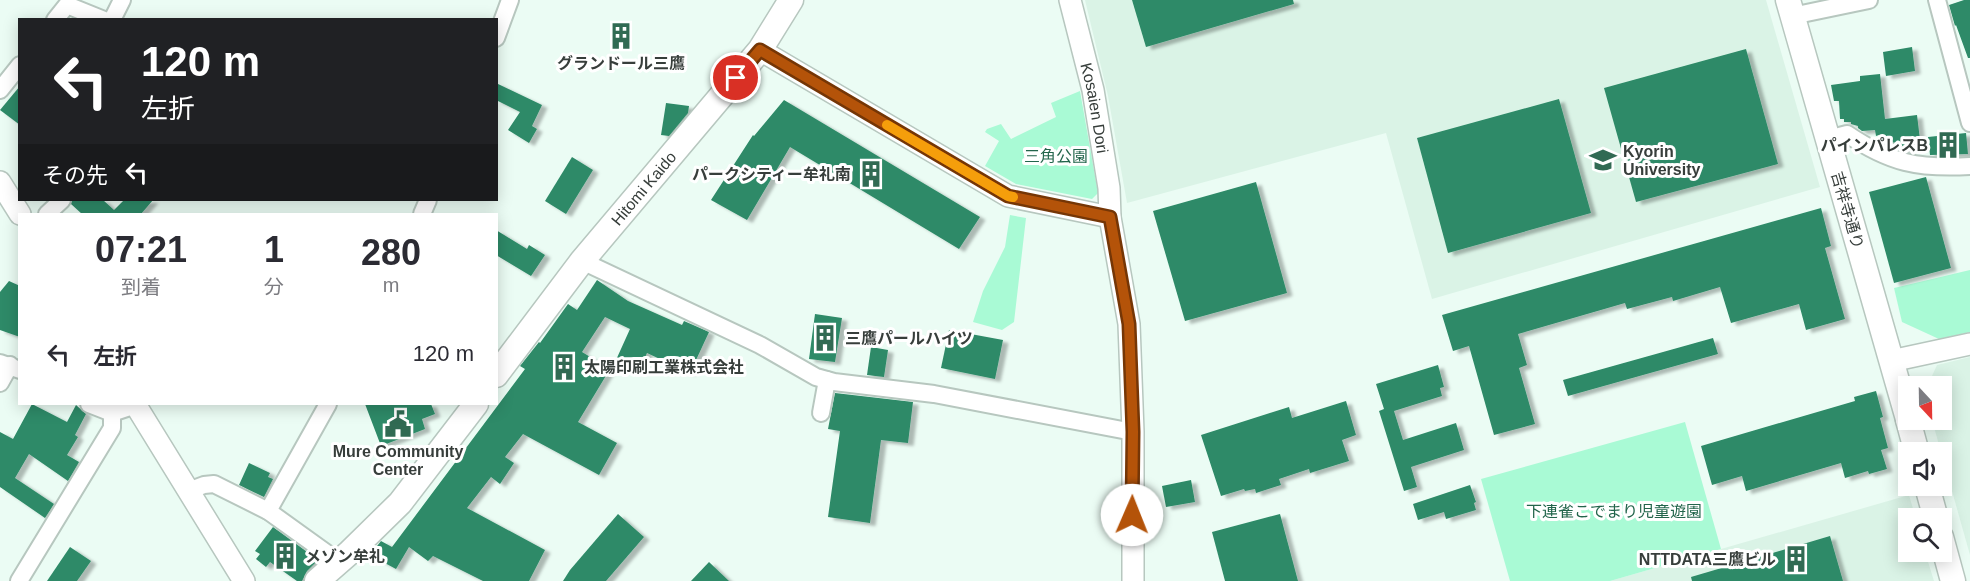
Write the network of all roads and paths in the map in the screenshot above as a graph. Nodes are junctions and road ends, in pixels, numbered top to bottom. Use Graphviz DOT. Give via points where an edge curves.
graph roads {
  1 [pos="122,0"];
  2 [pos="510,0"];
  3 [pos="791,0"];
  4 [pos="1070,0"];
  5 [pos="1869,0"];
  6 [pos="1937,0"];
  7 [pos="1790,8"];
  8 [pos="57,18"];
  9 [pos="99,18"];
  10 [pos="113,18"];
  11 [pos="498,33"];
  12 [pos="760,50"];
  13 [pos="18,68"];
  14 [pos="0,90"];
  15 [pos="1970,123"];
  16 [pos="1828,139"];
  17 [pos="1970,166"];
  18 [pos="0,182"];
  19 [pos="61,201"];
  20 [pos="19,213"];
  21 [pos="48,213"];
  22 [pos="1110,217"];
  23 [pos="582,261"];
  24 [pos="1970,344"];
  25 [pos="1891,361"];
  26 [pos="10,366"];
  27 [pos="498,372"];
  28 [pos="827,380"];
  29 [pos="0,383"];
  30 [pos="1898,385"];
  31 [pos="92,405"];
  32 [pos="133,405"];
  33 [pos="137,405"];
  34 [pos="327,405"];
  35 [pos="475,405"];
  36 [pos="112,413"];
  37 [pos="821,413"];
  38 [pos="1133,432"];
  39 [pos="189,491"];
  40 [pos="268,511"];
  41 [pos="339,562"];
  42 [pos="1948,562"];
  43 [pos="19,581"];
  44 [pos="244,581"];
  45 [pos="317,581"];
  46 [pos="1133,581"];
  47 [pos="1953,581"];
  1 -- 10 [label="street"];
  2 -- 11 [label="street"];
  3 -- 12 [label="main road, Hitomi Kaido"];
  4 -- 22 [label="street, Kosaien Dori" via="1093,90"];
  5 -- 7 [label="street"];
  6 -- 15 [label="street"];
  7 -- 16 [label="main road, 吉祥寺通り"];
  8 -- 9 [label="street" via="67,5"];
  12 -- 22 [label="street" via="1008,196"];
  12 -- 23 [label="main road, Hitomi Kaido"];
  13 -- 14 [label="street"];
  16 -- 17 [label="street" via="1847,134 1889,158 1933,167"];
  16 -- 25 [label="main road, 吉祥寺通り"];
  18 -- 20 [label="street"];
  19 -- 21 [label="street"];
  22 -- 38 [label="street, Kosaien Dori" via="1129,324"];
  23 -- 27 [label="main road, Hitomi Kaido"];
  23 -- 28 [label="street"];
  24 -- 25 [label="street"];
  25 -- 30 [label="main road, 吉祥寺通り"];
  26 -- 29 [label="street"];
  28 -- 37 [label="street"];
  28 -- 38 [label="street" via="934,394"];
  31 -- 36 [label="street"];
  32 -- 36 [label="street"];
  33 -- 39 [label="street"];
  34 -- 40 [label="street"];
  35 -- 41 [label="main road" via="400,503"];
  36 -- 43 [label="street" via="112,428"];
  38 -- 46 [label="street, Kosaien Dori"];
  39 -- 40 [label="street" via="214,484"];
  39 -- 44 [label="street"];
  40 -- 41 [label="street"];
  41 -- 45 [label="main road"];
  42 -- 47 [label="main road"];
}
